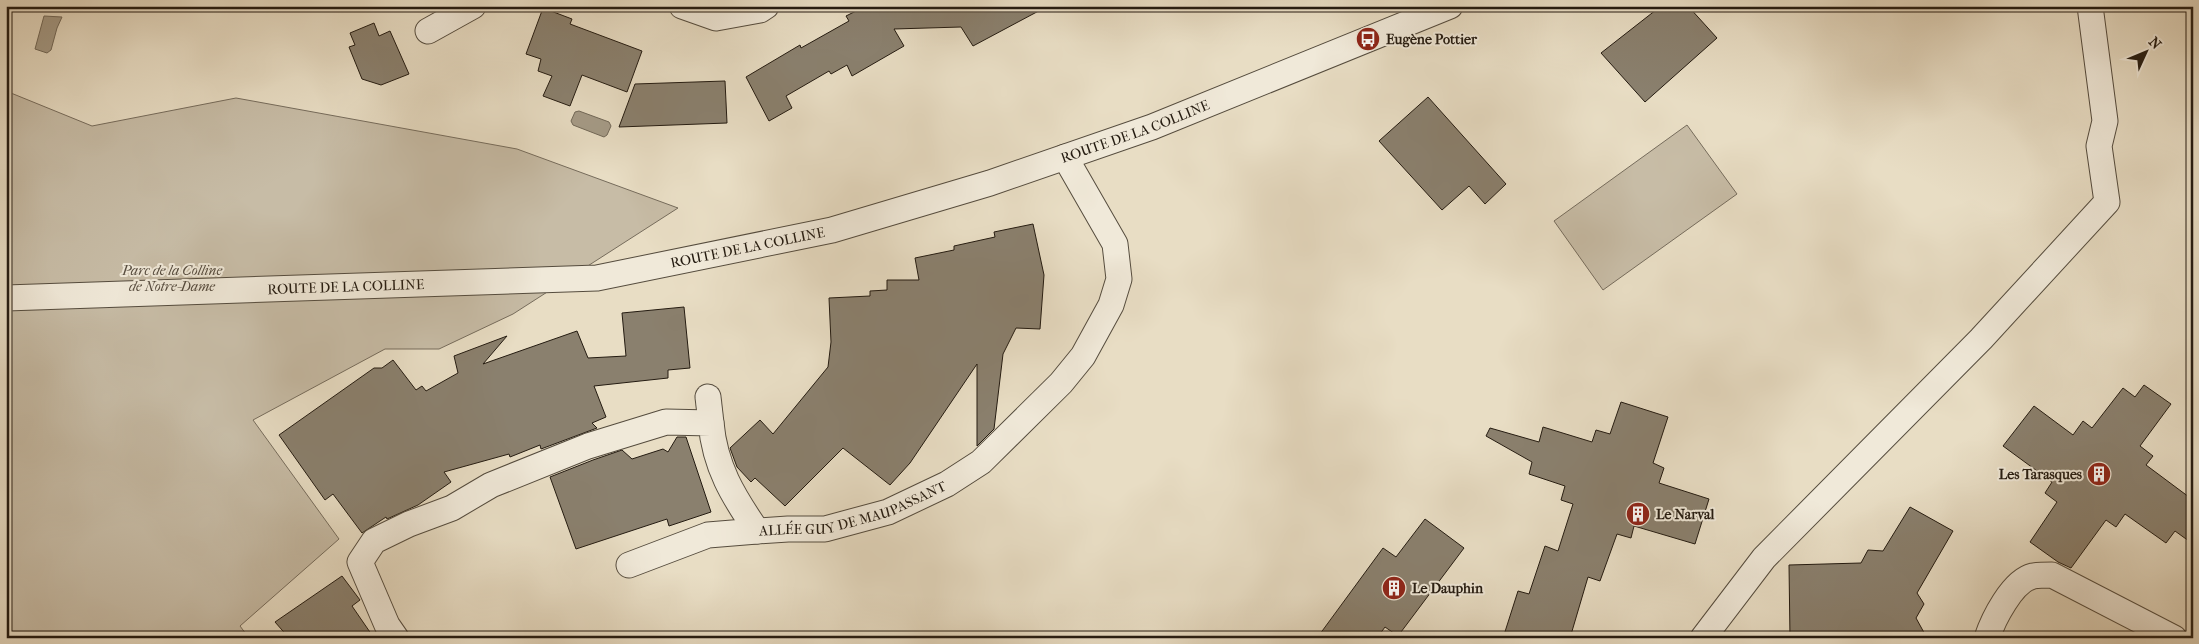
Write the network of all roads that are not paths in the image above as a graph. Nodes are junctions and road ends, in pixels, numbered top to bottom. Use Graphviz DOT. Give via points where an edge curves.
graph roads {
  1 [pos="473,6"];
  2 [pos="682,6"];
  3 [pos="766,6"];
  4 [pos="1450,6"];
  5 [pos="2090,6"];
  6 [pos="428,31"];
  7 [pos="1065,157"];
  8 [pos="6,298"];
  9 [pos="708,397"];
  10 [pos="711,423"];
  11 [pos="757,531"];
  12 [pos="628,565"];
  13 [pos="396,638"];
  14 [pos="1703,638"];
  15 [pos="1987,638"];
  16 [pos="2174,638"];
  1 -- 6 [label="street"];
  2 -- 3 [label="street" via="716,18"];
  4 -- 7 [label="street, ROUTE DE LA COLLINE" via="1152,126"];
  5 -- 14 [label="street" via="2105,121 2099,146 2107,202 1981,339 1764,558"];
  7 -- 8 [label="street, ROUTE DE LA COLLINE" via="832,230 596,278"];
  7 -- 11 [label="street, ALLÉE GUY DE MAUPASSANT" via="1115,244 1119,279 1111,305 1083,356 1061,383 981,462 947,484 888,512 825,529"];
  9 -- 10 [label="street, ALLÉE GUY DE MAUPASSANT"];
  10 -- 11 [label="street, ALLÉE GUY DE MAUPASSANT" via="722,474"];
  10 -- 13 [label="street" via="666,422 588,446 491,485 452,508 374,541 360,562"];
  11 -- 12 [label="street" via="708,535"];
  15 -- 16 [label="street" via="1994,616 2016,588 2031,576 2052,575"];
}
